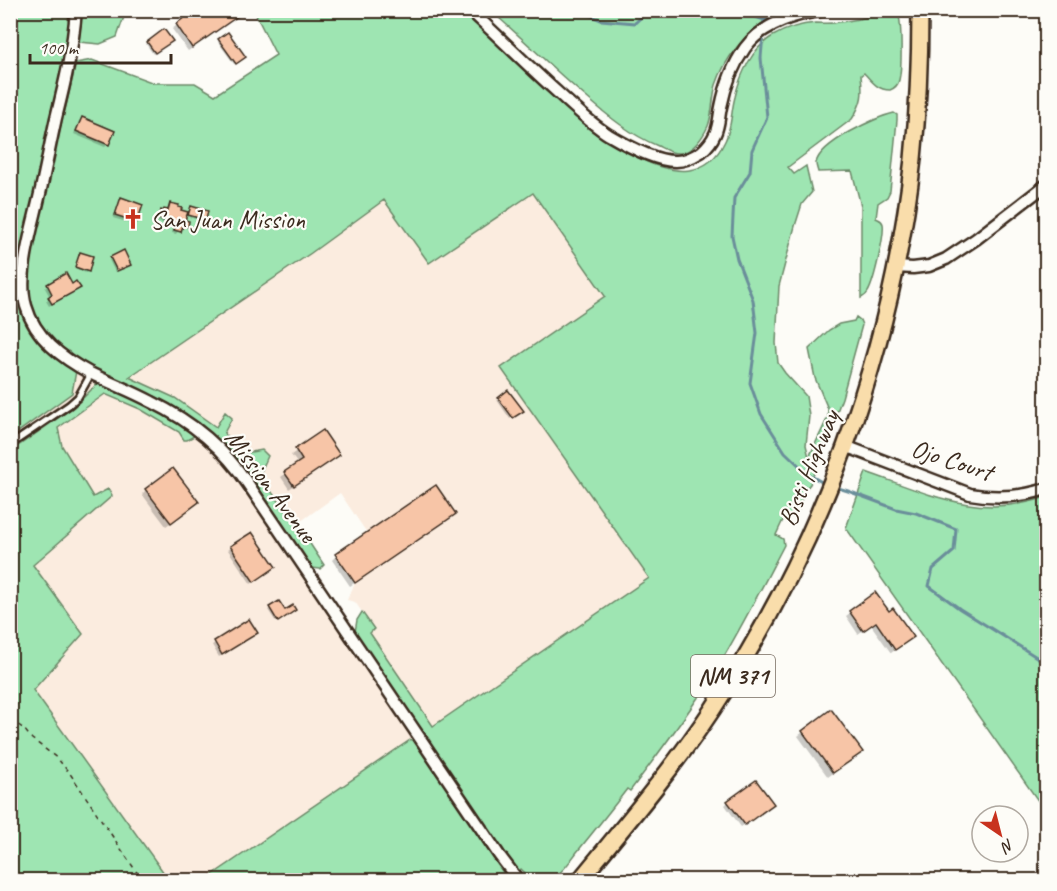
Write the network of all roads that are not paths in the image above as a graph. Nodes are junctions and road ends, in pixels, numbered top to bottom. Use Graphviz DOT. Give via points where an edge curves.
graph roads {
  1 [pos="76,10"];
  2 [pos="470,10"];
  3 [pos="825,10"];
  4 [pos="920,10"];
  5 [pos="1047,185"];
  6 [pos="896,267"];
  7 [pos="92,374"];
  8 [pos="10,445"];
  9 [pos="845,446"];
  10 [pos="1047,489"];
  11 [pos="518,880"];
  12 [pos="579,880"];
  1 -- 7 [label="street, Mission Avenue" via="73,48 33,222 23,285 28,312 40,335 62,357"];
  2 -- 3 [label="street" via="608,134 653,157 675,162 696,155 712,140 725,90 745,48 755,37 777,22"];
  4 -- 6 [label="main road, Bisti Highway / NM 371" via="915,138"];
  5 -- 6 [label="street" via="946,259 929,266"];
  6 -- 9 [label="main road, Bisti Highway / NM 371" via="872,365"];
  7 -- 8 [label="lane" via="69,405"];
  7 -- 11 [label="street, Mission Avenue" via="184,419 234,465"];
  9 -- 10 [label="street, Ojo Court" via="970,494 1010,497"];
  9 -- 12 [label="main road, Bisti Highway / NM 371" via="793,569 731,680 701,726"];
}
